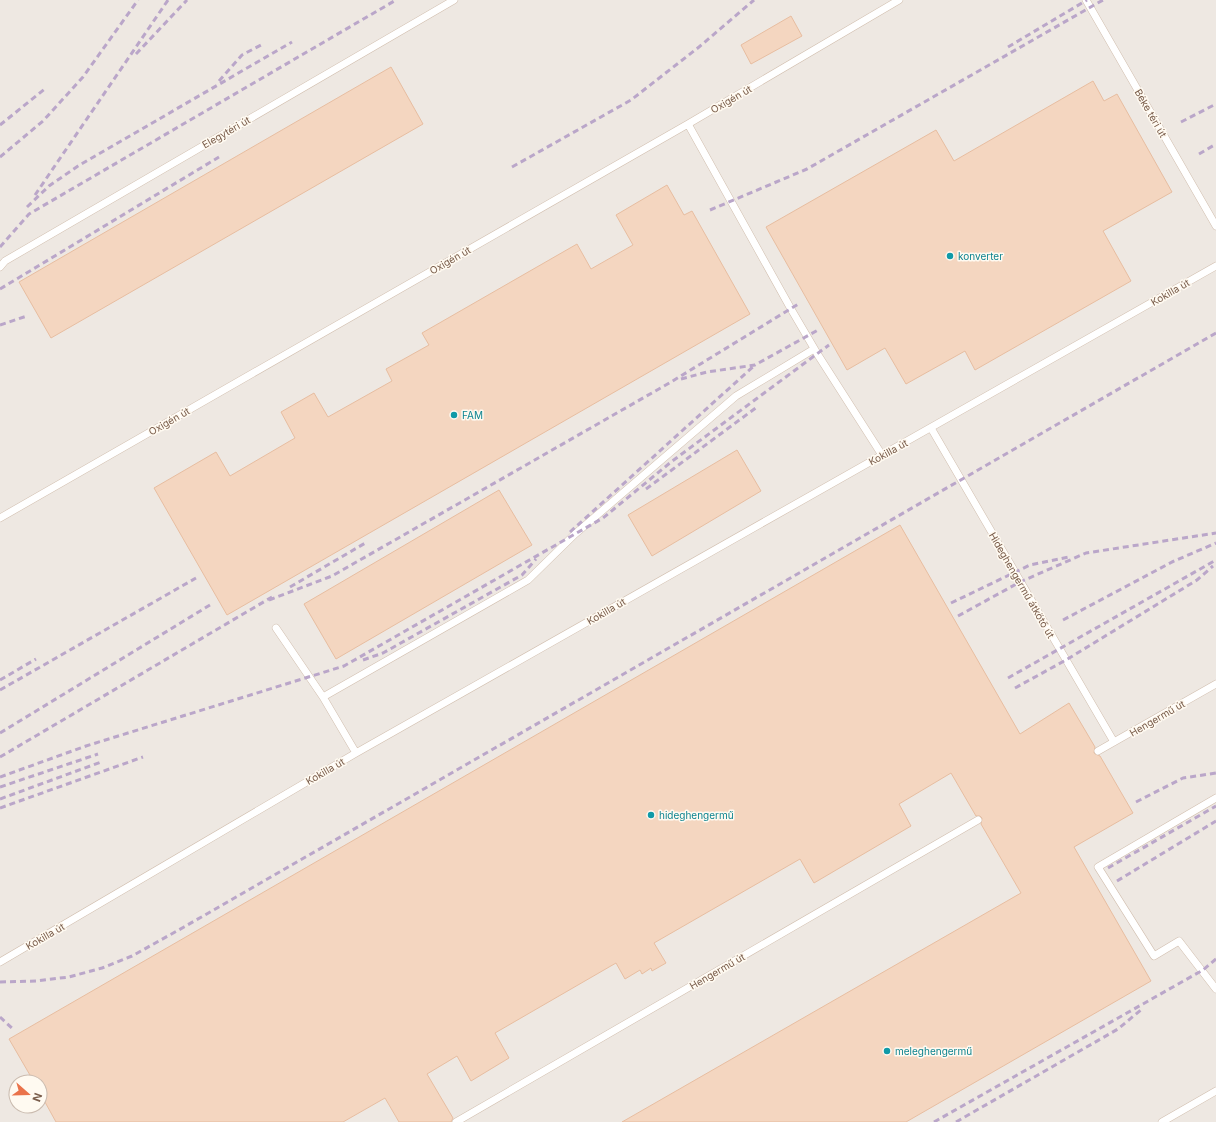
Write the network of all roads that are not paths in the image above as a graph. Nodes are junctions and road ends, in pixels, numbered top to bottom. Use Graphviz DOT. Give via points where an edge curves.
graph roads {
  1 [pos="454,0"];
  2 [pos="899,0"];
  3 [pos="1086,0"];
  4 [pos="688,124"];
  5 [pos="1216,226"];
  6 [pos="1216,266"];
  7 [pos="0,268"];
  8 [pos="814,349"];
  9 [pos="931,428"];
  10 [pos="882,455"];
  11 [pos="0,518"];
  12 [pos="276,628"];
  13 [pos="1216,684"];
  14 [pos="323,697"];
  15 [pos="1114,742"];
  16 [pos="1098,751"];
  17 [pos="356,753"];
  18 [pos="1216,798"];
  19 [pos="978,820"];
  20 [pos="0,962"];
  21 [pos="1216,989"];
  22 [pos="1216,1091"];
  23 [pos="456,1122"];
  24 [pos="1162,1122"];
  1 -- 7 [label="lane, Elegytéri út" via="5,261"];
  2 -- 4 [label="lane, Oxigén út"];
  3 -- 5 [label="lane, Béke téri út"];
  4 -- 8 [label="lane"];
  4 -- 11 [label="lane, Oxigén út"];
  6 -- 9 [label="lane, Kokilla út"];
  8 -- 10 [label="lane"];
  8 -- 14 [label="lane" via="736,396 575,534 528,580"];
  9 -- 10 [label="lane, Kokilla út"];
  9 -- 15 [label="lane, Hideghengermű átkötő út"];
  10 -- 17 [label="lane, Kokilla út"];
  12 -- 14 [label="lane"];
  13 -- 15 [label="lane, Hengermű út"];
  14 -- 17 [label="lane"];
  15 -- 16 [label="lane, Hengermű út"];
  17 -- 20 [label="lane, Kokilla út"];
  18 -- 21 [label="lane" via="1098,867 1154,956 1178,941"];
  19 -- 23 [label="lane, Hengermű út"];
  22 -- 24 [label="lane"];
}
